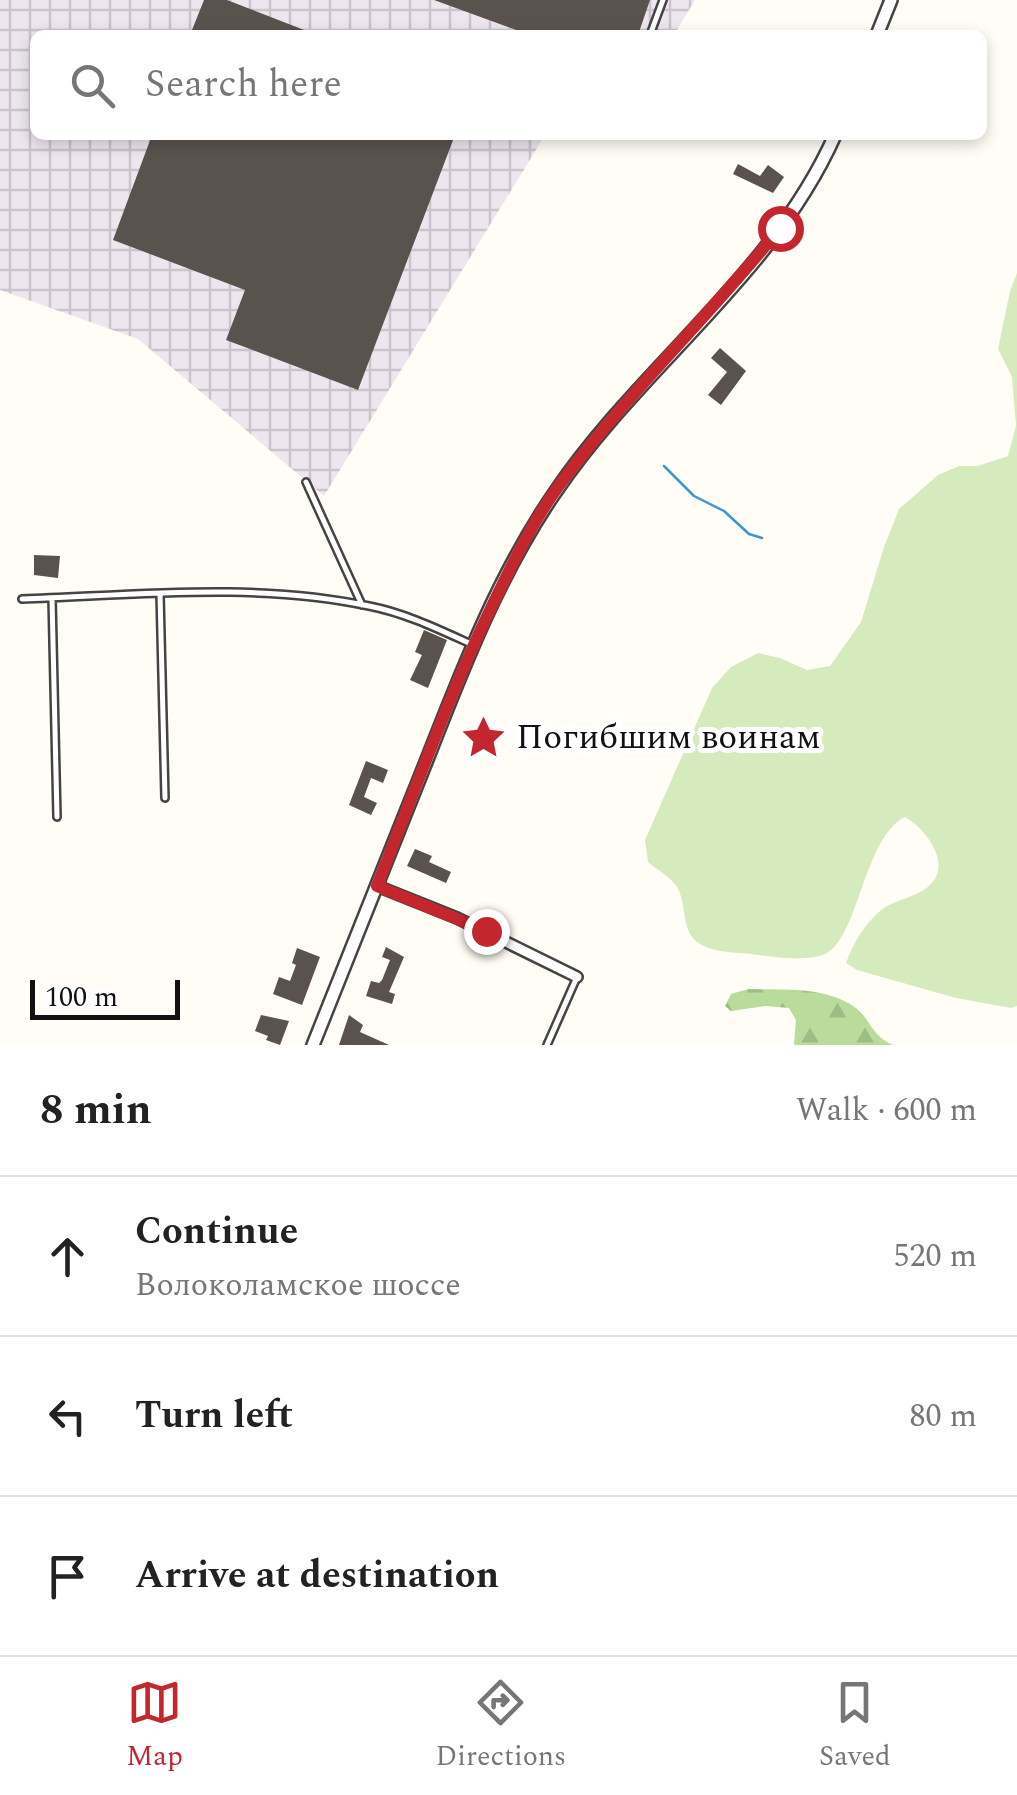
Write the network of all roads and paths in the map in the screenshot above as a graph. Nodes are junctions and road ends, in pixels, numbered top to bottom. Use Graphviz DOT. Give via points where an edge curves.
graph roads {
  1 [pos="663,0"];
  2 [pos="891,0"];
  3 [pos="652,30"];
  4 [pos="878,30"];
  5 [pos="833,140"];
  6 [pos="306,482"];
  7 [pos="160,594"];
  8 [pos="52,598"];
  9 [pos="22,599"];
  10 [pos="362,605"];
  11 [pos="473,645"];
  12 [pos="165,798"];
  13 [pos="58,817"];
  14 [pos="377,886"];
  15 [pos="577,977"];
  16 [pos="313,1045"];
  17 [pos="547,1045"];
  1 -- 3 [label="lane"];
  2 -- 4 [label="street"];
  5 -- 11 [label="street" via="806,191 738,281 616,412 557,488"];
  6 -- 10 [label="lane"];
  7 -- 8 [label="lane"];
  7 -- 10 [label="lane" via="266,590"];
  7 -- 12 [label="lane"];
  8 -- 9 [label="lane"];
  8 -- 13 [label="lane"];
  10 -- 11 [label="lane"];
  11 -- 14 [label="street"];
  14 -- 15 [label="street"];
  14 -- 16 [label="street"];
  15 -- 17 [label="lane"];
}
